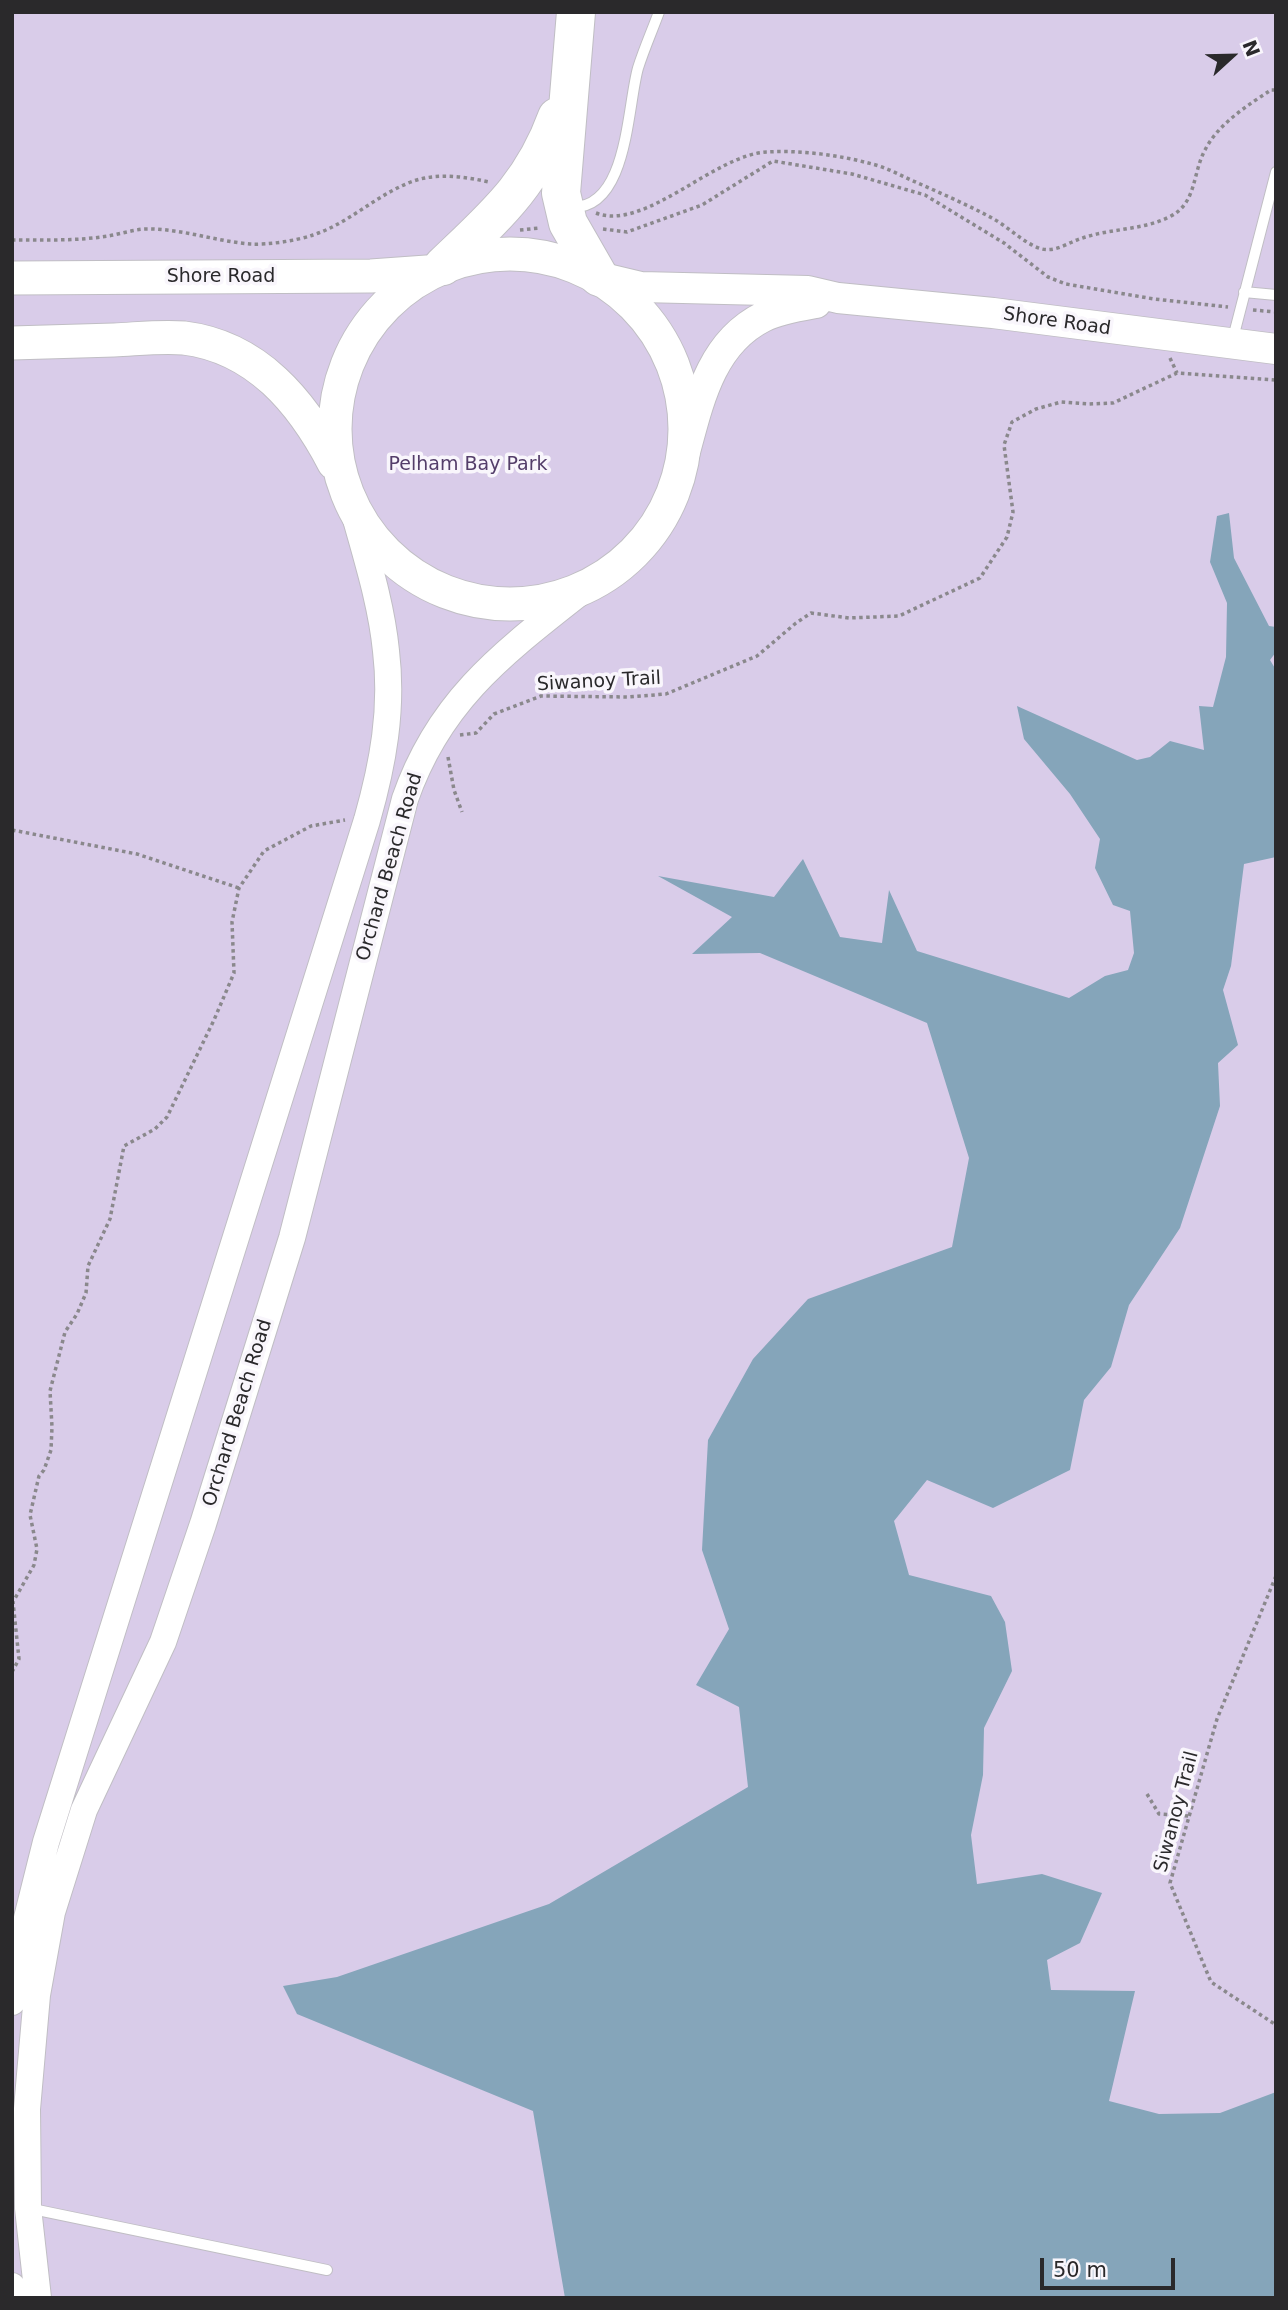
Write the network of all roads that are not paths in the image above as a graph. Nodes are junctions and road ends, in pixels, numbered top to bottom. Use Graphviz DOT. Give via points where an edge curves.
graph roads {
  1 [pos="576,12"];
  2 [pos="659,12"];
  3 [pos="569,82"];
  4 [pos="1276,172"];
  5 [pos="572,217"];
  6 [pos="437,269"];
  7 [pos="599,277"];
  8 [pos="12,278"];
  9 [pos="1244,292"];
  10 [pos="1276,295"];
  11 [pos="838,298"];
  12 [pos="12,343"];
  13 [pos="1231,345"];
  14 [pos="1276,349"];
  15 [pos="683,459"];
  16 [pos="348,492"];
  17 [pos="587,587"];
  18 [pos="12,2002"];
  19 [pos="28,2208"];
  20 [pos="327,2270"];
  21 [pos="12,2286"];
  22 [pos="14,2298"];
  23 [pos="38,2298"];
  1 -- 3 [label="highway"];
  2 -- 5 [label="lane" via="638,69 617,170 598,201"];
  3 -- 5 [label="highway" via="561,177"];
  3 -- 6 [label="highway" via="543,151 517,193"];
  4 -- 9 [label="lane"];
  5 -- 7 [label="highway" via="568,223"];
  6 -- 7 [label="main road" via="490,254 525,253"];
  6 -- 8 [label="main road, Shore Road" via="371,276"];
  6 -- 16 [label="main road" via="386,304 350,358 335,421 337,452"];
  7 -- 11 [label="main road, Shore Road" via="641,286 808,290"];
  7 -- 15 [label="main road" via="638,308 666,349 685,411"];
  9 -- 10 [label="lane"];
  9 -- 13 [label="lane"];
  11 -- 13 [label="main road, Shore Road" via="993,313"];
  11 -- 15 [label="main road, Shore Road" via="764,316 733,340 706,382"];
  12 -- 16 [label="main road" via="174,338 226,348 259,367 294,399"];
  13 -- 14 [label="main road, Shore Road"];
  15 -- 17 [label="main road" via="667,508 644,543"];
  16 -- 17 [label="main road" via="367,529 388,554 421,579 458,596 523,604"];
  16 -- 18 [label="street, Orchard Beach Road" via="382,625 389,701 384,749 367,820 46,1842"];
  17 -- 19 [label="street, Orchard Beach Road" via="490,666 448,713 412,778 292,1238 185,1579 150,1674 84,1810 60,1880 43,1953 32,2035 26,2141"];
  19 -- 20 [label="lane"];
  19 -- 23 [label="street, Orchard Beach Road"];
  21 -- 22 [label="street"];
}
